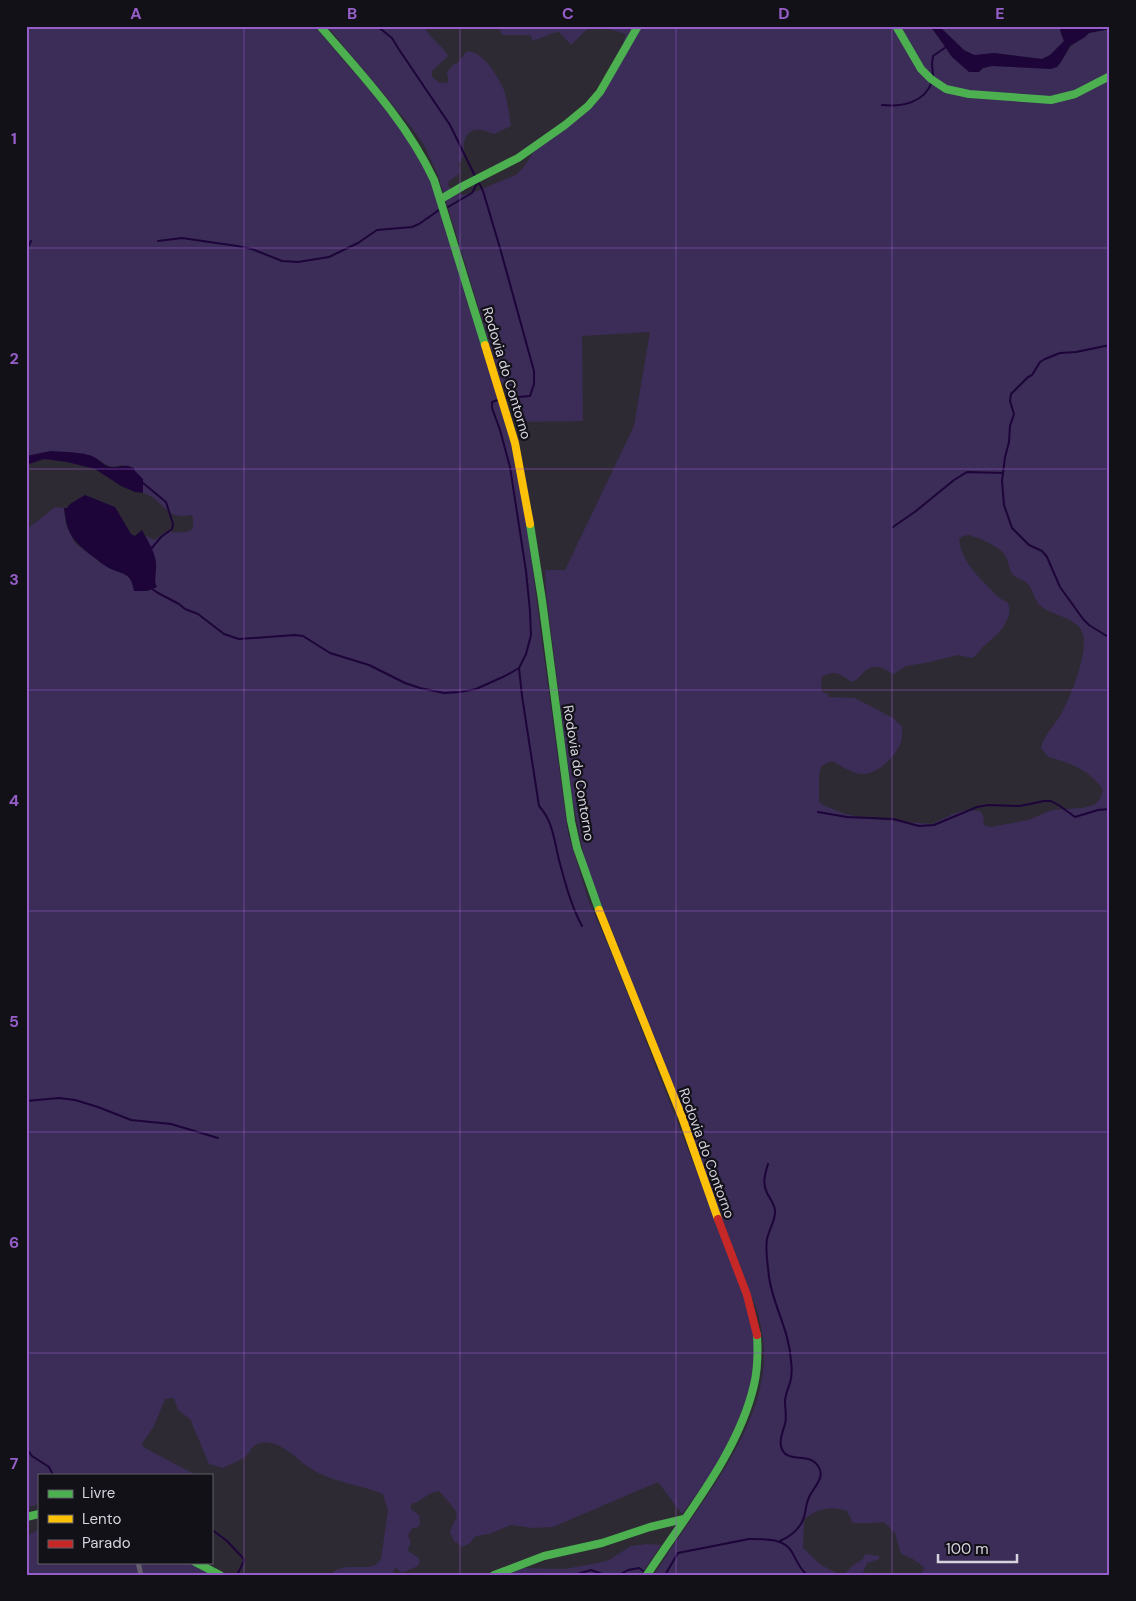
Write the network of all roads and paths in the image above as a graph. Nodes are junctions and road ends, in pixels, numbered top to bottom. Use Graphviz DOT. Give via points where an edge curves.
graph roads {
  1 [pos="320,26"];
  2 [pos="638,26"];
  3 [pos="896,26"];
  4 [pos="1110,76"];
  5 [pos="441,199"];
  6 [pos="684,1519"];
  7 [pos="199,1564"];
  8 [pos="220,1575"];
  9 [pos="494,1575"];
  10 [pos="647,1575"];
  1 -- 5 [label="main road, Rodovia do Contorno" via="409,134 427,162"];
  2 -- 5 [label="main road" via="594,100 518,158"];
  3 -- 4 [label="main road" via="921,69 952,92 1052,100 1072,95"];
  5 -- 6 [label="main road, Rodovia do Contorno" via="515,443 577,848 748,1295 757,1336 757,1368 749,1406 719,1468"];
  6 -- 9 [label="main road" via="544,1556"];
  6 -- 10 [label="main road, Rodovia do Contorno"];
  7 -- 8 [label="main road"];
}
